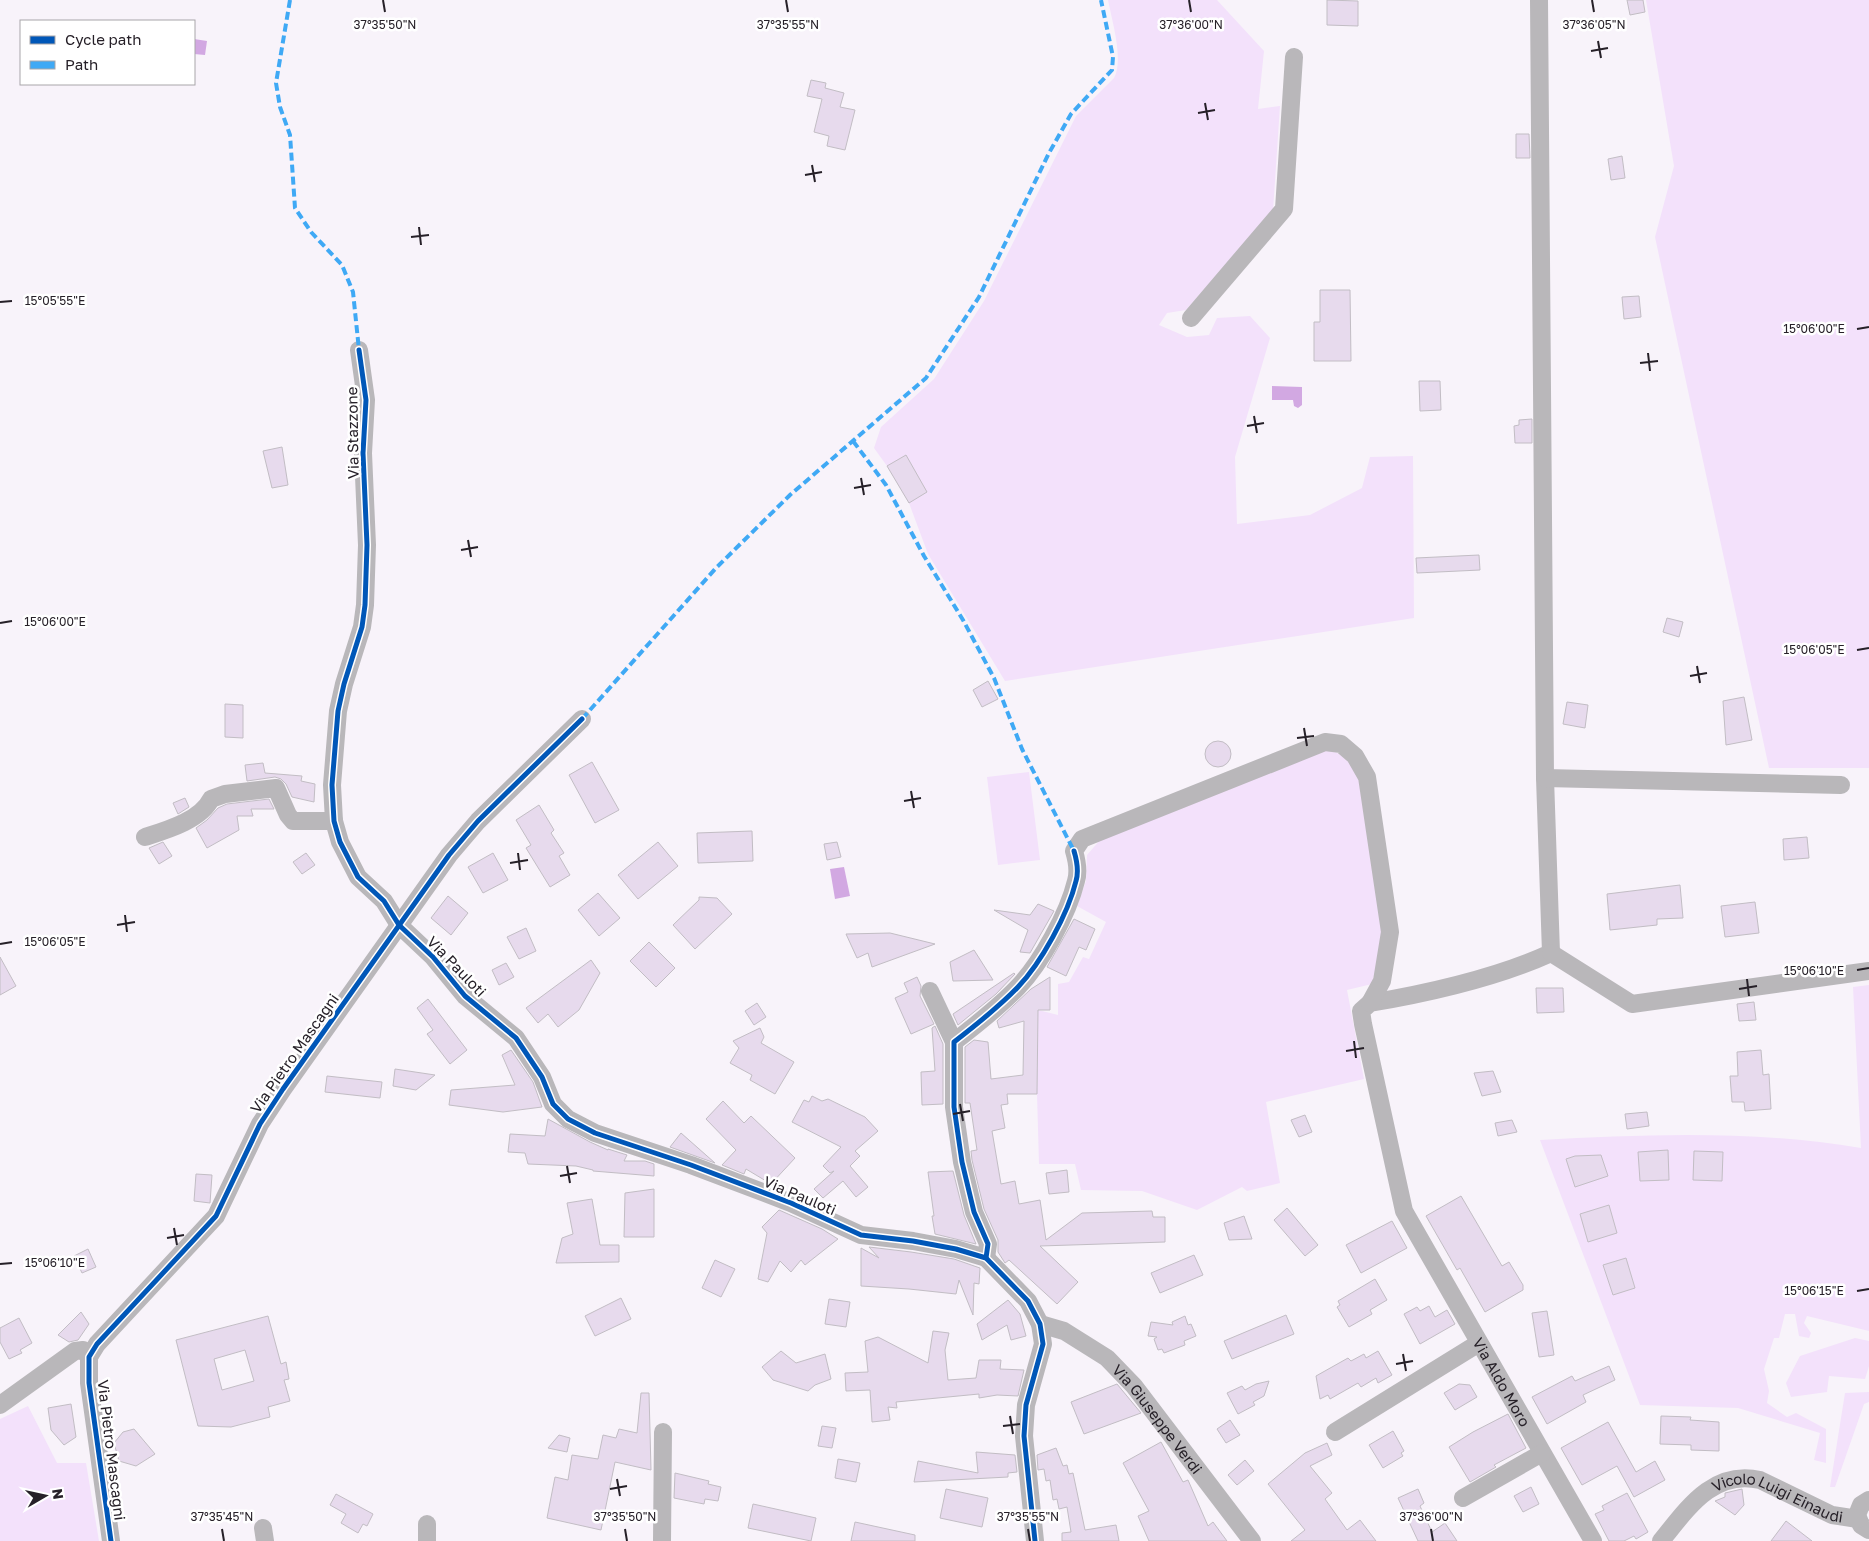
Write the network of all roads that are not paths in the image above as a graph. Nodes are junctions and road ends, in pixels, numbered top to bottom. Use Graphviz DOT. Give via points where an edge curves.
graph roads {
  1 [pos="1539,0"];
  2 [pos="1294,57"];
  3 [pos="1191,318"];
  4 [pos="359,350"];
  5 [pos="582,719"];
  6 [pos="1546,778"];
  7 [pos="1840,785"];
  8 [pos="334,821"];
  9 [pos="145,837"];
  10 [pos="399,925"];
  11 [pos="1551,953"];
  12 [pos="1869,971"];
  13 [pos="930,991"];
  14 [pos="1370,1003"];
  15 [pos="954,1042"];
  16 [pos="986,1258"];
  17 [pos="1040,1324"];
  18 [pos="1478,1343"];
  19 [pos="89,1357"];
  20 [pos="2,1400"];
  21 [pos="663,1432"];
  22 [pos="1335,1432"];
  23 [pos="1542,1453"];
  24 [pos="1463,1498"];
  25 [pos="1868,1498"];
  26 [pos="1863,1530"];
  27 [pos="111,1541"];
  28 [pos="662,1541"];
  29 [pos="1035,1541"];
  30 [pos="1252,1541"];
  31 [pos="1593,1541"];
  32 [pos="1661,1541"];
  1 -- 6 [label="street"];
  2 -- 3 [label="street" via="1284,209"];
  4 -- 8 [label="street, Via Stazzone" via="366,400 363,453 367,545 365,605 362,627 338,711 332,785"];
  5 -- 10 [label="street, Via Pietro Mascagni" via="478,821 449,855"];
  6 -- 7 [label="street"];
  6 -- 11 [label="street"];
  8 -- 9 [label="street" via="293,821 276,788 225,794 211,799 207,807 196,815 169,830"];
  8 -- 10 [label="street, Via Pauloti" via="340,842 358,877 384,901"];
  10 -- 16 [label="street, Via Pauloti" via="465,996 516,1038 542,1077 553,1104 568,1119 594,1133 691,1164 791,1203 861,1235 956,1249"];
  10 -- 19 [label="street, Via Pietro Mascagni" via="260,1124 216,1216 97,1344"];
  11 -- 12 [label="street" via="1632,1004"];
  11 -- 14 [label="street" via="1453,986"];
  13 -- 15 [label="street"];
  14 -- 15 [label="street, Via Aldo Moro" via="1382,981 1390,932 1367,777 1355,756 1341,744 1325,742 1082,839 1074,851 1078,865 1077,880 1036,967 1017,988"];
  14 -- 18 [label="street, Via Aldo Moro" via="1362,1010 1362,1024 1404,1211"];
  15 -- 16 [label="street" via="954,1106 960,1153 974,1212 988,1244"];
  16 -- 17 [label="street, Via Pauloti" via="1028,1301"];
  17 -- 29 [label="street, Via Pauloti" via="1043,1344 1026,1405 1024,1436"];
  17 -- 30 [label="street, Via Giuseppe Verdi" via="1064,1331 1107,1358 1134,1386"];
  18 -- 22 [label="street"];
  18 -- 23 [label="street, Via Aldo Moro"];
  19 -- 20 [label="street" via="83,1350 75,1351"];
  19 -- 27 [label="street, Via Pietro Mascagni" via="89,1383"];
  21 -- 28 [label="street"];
  23 -- 24 [label="street"];
  23 -- 31 [label="street, Via Aldo Moro"];
  25 -- 26 [label="street" via="1858,1511"];
  26 -- 32 [label="street, Vicolo Luigi Einaudi" via="1760,1480 1747,1477 1732,1478 1715,1485 1692,1503"];
}
